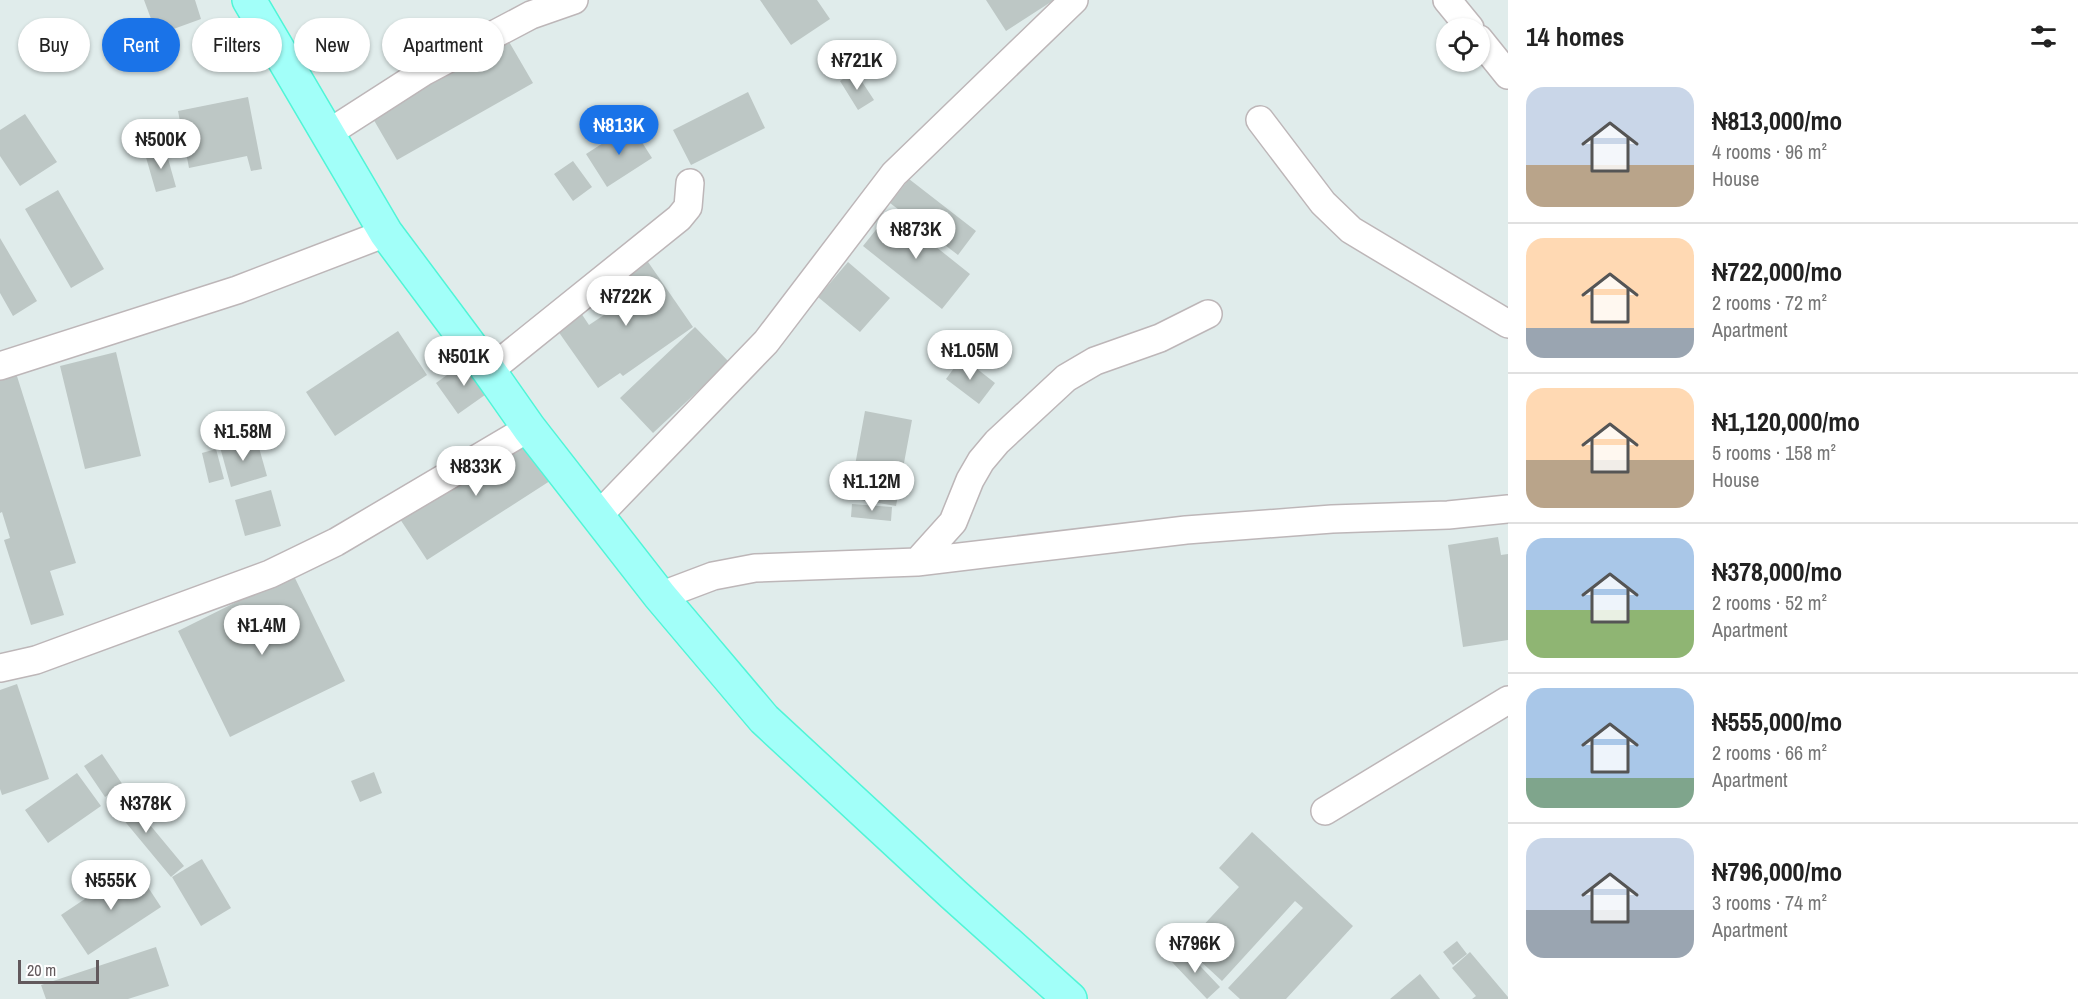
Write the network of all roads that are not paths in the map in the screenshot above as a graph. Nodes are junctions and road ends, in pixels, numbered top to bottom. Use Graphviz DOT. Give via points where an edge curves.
graph roads {
  1 [pos="249,0"];
  2 [pos="574,0"];
  3 [pos="1074,0"];
  4 [pos="1447,0"];
  5 [pos="1462,18"];
  6 [pos="1490,53"];
  7 [pos="1508,75"];
  8 [pos="1260,120"];
  9 [pos="327,134"];
  10 [pos="690,183"];
  11 [pos="386,233"];
  12 [pos="1208,314"];
  13 [pos="1508,324"];
  14 [pos="0,366"];
  15 [pos="489,371"];
  16 [pos="529,428"];
  17 [pos="1508,509"];
  18 [pos="598,516"];
  19 [pos="953,522"];
  20 [pos="988,554"];
  21 [pos="917,562"];
  22 [pos="660,596"];
  23 [pos="0,668"];
  24 [pos="1508,700"];
  25 [pos="1325,811"];
  26 [pos="1070,999"];
  1 -- 9 [label="main road"];
  2 -- 9 [label="street" via="531,15 425,71"];
  3 -- 18 [label="street" via="894,174 766,342"];
  4 -- 5 [label="street"];
  6 -- 7 [label="street"];
  8 -- 13 [label="street" via="1323,203 1352,230"];
  9 -- 11 [label="main road"];
  10 -- 15 [label="street" via="688,207 679,218"];
  11 -- 14 [label="street" via="237,290"];
  11 -- 15 [label="main road"];
  12 -- 19 [label="street" via="1066,378 981,461"];
  15 -- 16 [label="main road"];
  16 -- 18 [label="main road"];
  16 -- 23 [label="street" via="336,542 270,574 36,660"];
  17 -- 20 [label="street" via="1186,530"];
  18 -- 22 [label="main road"];
  19 -- 20 [label="street"];
  19 -- 21 [label="street"];
  20 -- 21 [label="street"];
  21 -- 22 [label="street" via="755,568 713,576"];
  22 -- 26 [label="main road" via="764,718"];
  24 -- 25 [label="street"];
}
